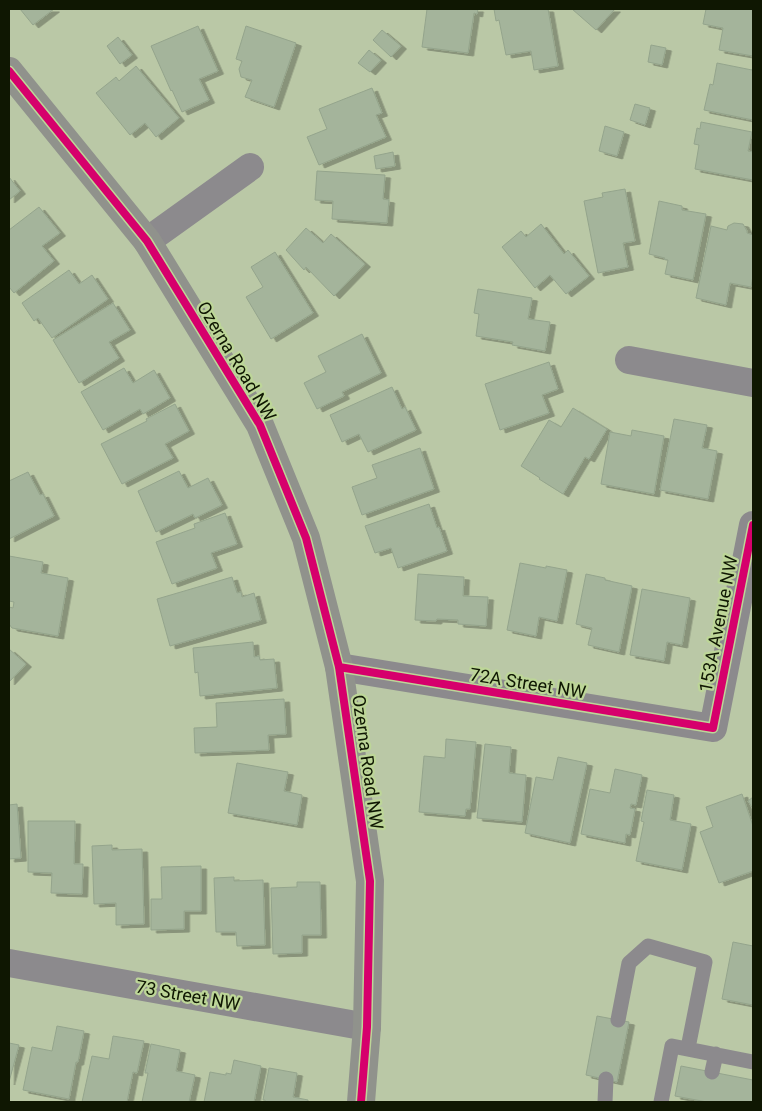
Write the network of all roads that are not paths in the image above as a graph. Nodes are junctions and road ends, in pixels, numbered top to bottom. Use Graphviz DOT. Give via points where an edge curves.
graph roads {
  1 [pos="9,71"];
  2 [pos="250,167"];
  3 [pos="147,241"];
  4 [pos="629,360"];
  5 [pos="753,383"];
  6 [pos="753,525"];
  7 [pos="339,667"];
  8 [pos="713,728"];
  9 [pos="9,963"];
  10 [pos="618,1020"];
  11 [pos="367,1027"];
  12 [pos="688,1048"];
  13 [pos="716,1054"];
  14 [pos="753,1062"];
  15 [pos="712,1072"];
  16 [pos="606,1079"];
  17 [pos="361,1102"];
  18 [pos="605,1102"];
  19 [pos="661,1102"];
  1 -- 3 [label="street, Ozerna Road NW"];
  2 -- 3 [label="street"];
  3 -- 7 [label="street, Ozerna Road NW" via="260,425 306,538"];
  4 -- 5 [label="street"];
  6 -- 8 [label="street, 153A Avenue NW"];
  7 -- 8 [label="street, 72A Street NW"];
  7 -- 11 [label="street, Ozerna Road NW" via="370,881"];
  9 -- 11 [label="street, 73 Street NW"];
  10 -- 12 [label="lane" via="629,963 648,946 705,962"];
  11 -- 17 [label="street, Ozerna Road NW"];
  12 -- 13 [label="lane"];
  12 -- 19 [label="lane" via="672,1046"];
  13 -- 14 [label="lane"];
  13 -- 15 [label="lane"];
  16 -- 18 [label="lane"];
}
